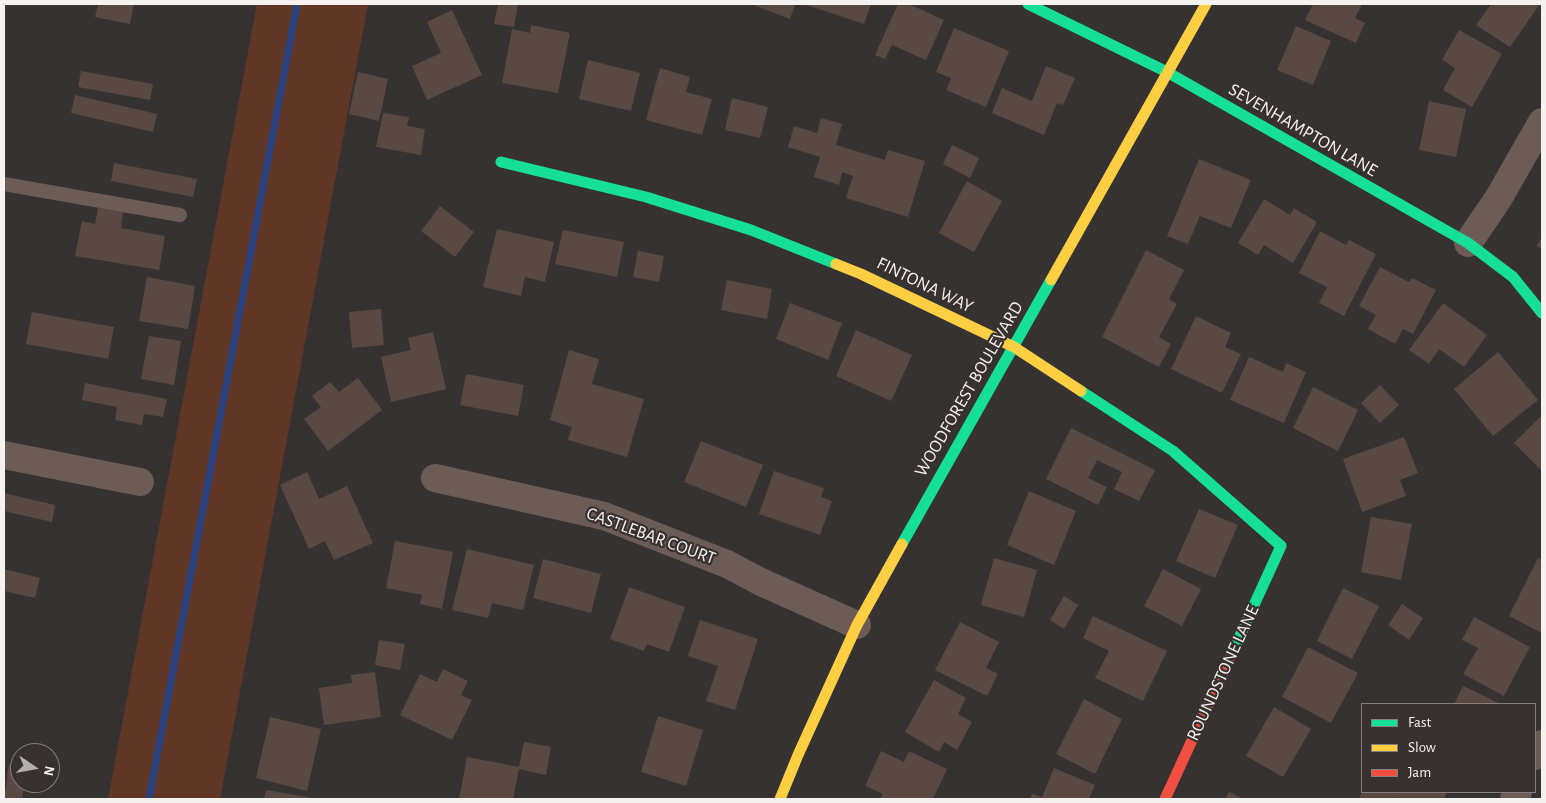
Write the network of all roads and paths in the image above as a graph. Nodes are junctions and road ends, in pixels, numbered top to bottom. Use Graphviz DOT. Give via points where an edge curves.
graph roads {
  1 [pos="1028,4"];
  2 [pos="1206,4"];
  3 [pos="1167,72"];
  4 [pos="1542,122"];
  5 [pos="501,162"];
  6 [pos="4,184"];
  7 [pos="180,215"];
  8 [pos="1468,244"];
  9 [pos="1542,313"];
  10 [pos="1014,347"];
  11 [pos="4,455"];
  12 [pos="435,478"];
  13 [pos="140,482"];
  14 [pos="1281,546"];
  15 [pos="857,625"];
  16 [pos="780,799"];
  17 [pos="1165,799"];
  1 -- 3 [label="street, SEVENHAMPTON LANE"];
  2 -- 3 [label="street, WOODFOREST BOULEVARD"];
  3 -- 8 [label="street, SEVENHAMPTON LANE"];
  3 -- 10 [label="street, WOODFOREST BOULEVARD"];
  4 -- 8 [label="street"];
  5 -- 10 [label="street, FINTONA WAY" via="646,197 750,230 861,274"];
  6 -- 7 [label="lane"];
  8 -- 9 [label="street, SEVENHAMPTON LANE" via="1513,277"];
  10 -- 14 [label="street, FINTONA WAY" via="1173,451"];
  10 -- 15 [label="street, WOODFOREST BOULEVARD"];
  11 -- 13 [label="street"];
  12 -- 15 [label="street, CASTLEBAR COURT" via="604,516 727,564"];
  14 -- 17 [label="street, ROUNDSTONE LANE"];
  15 -- 16 [label="street, WOODFOREST BOULEVARD"];
}
